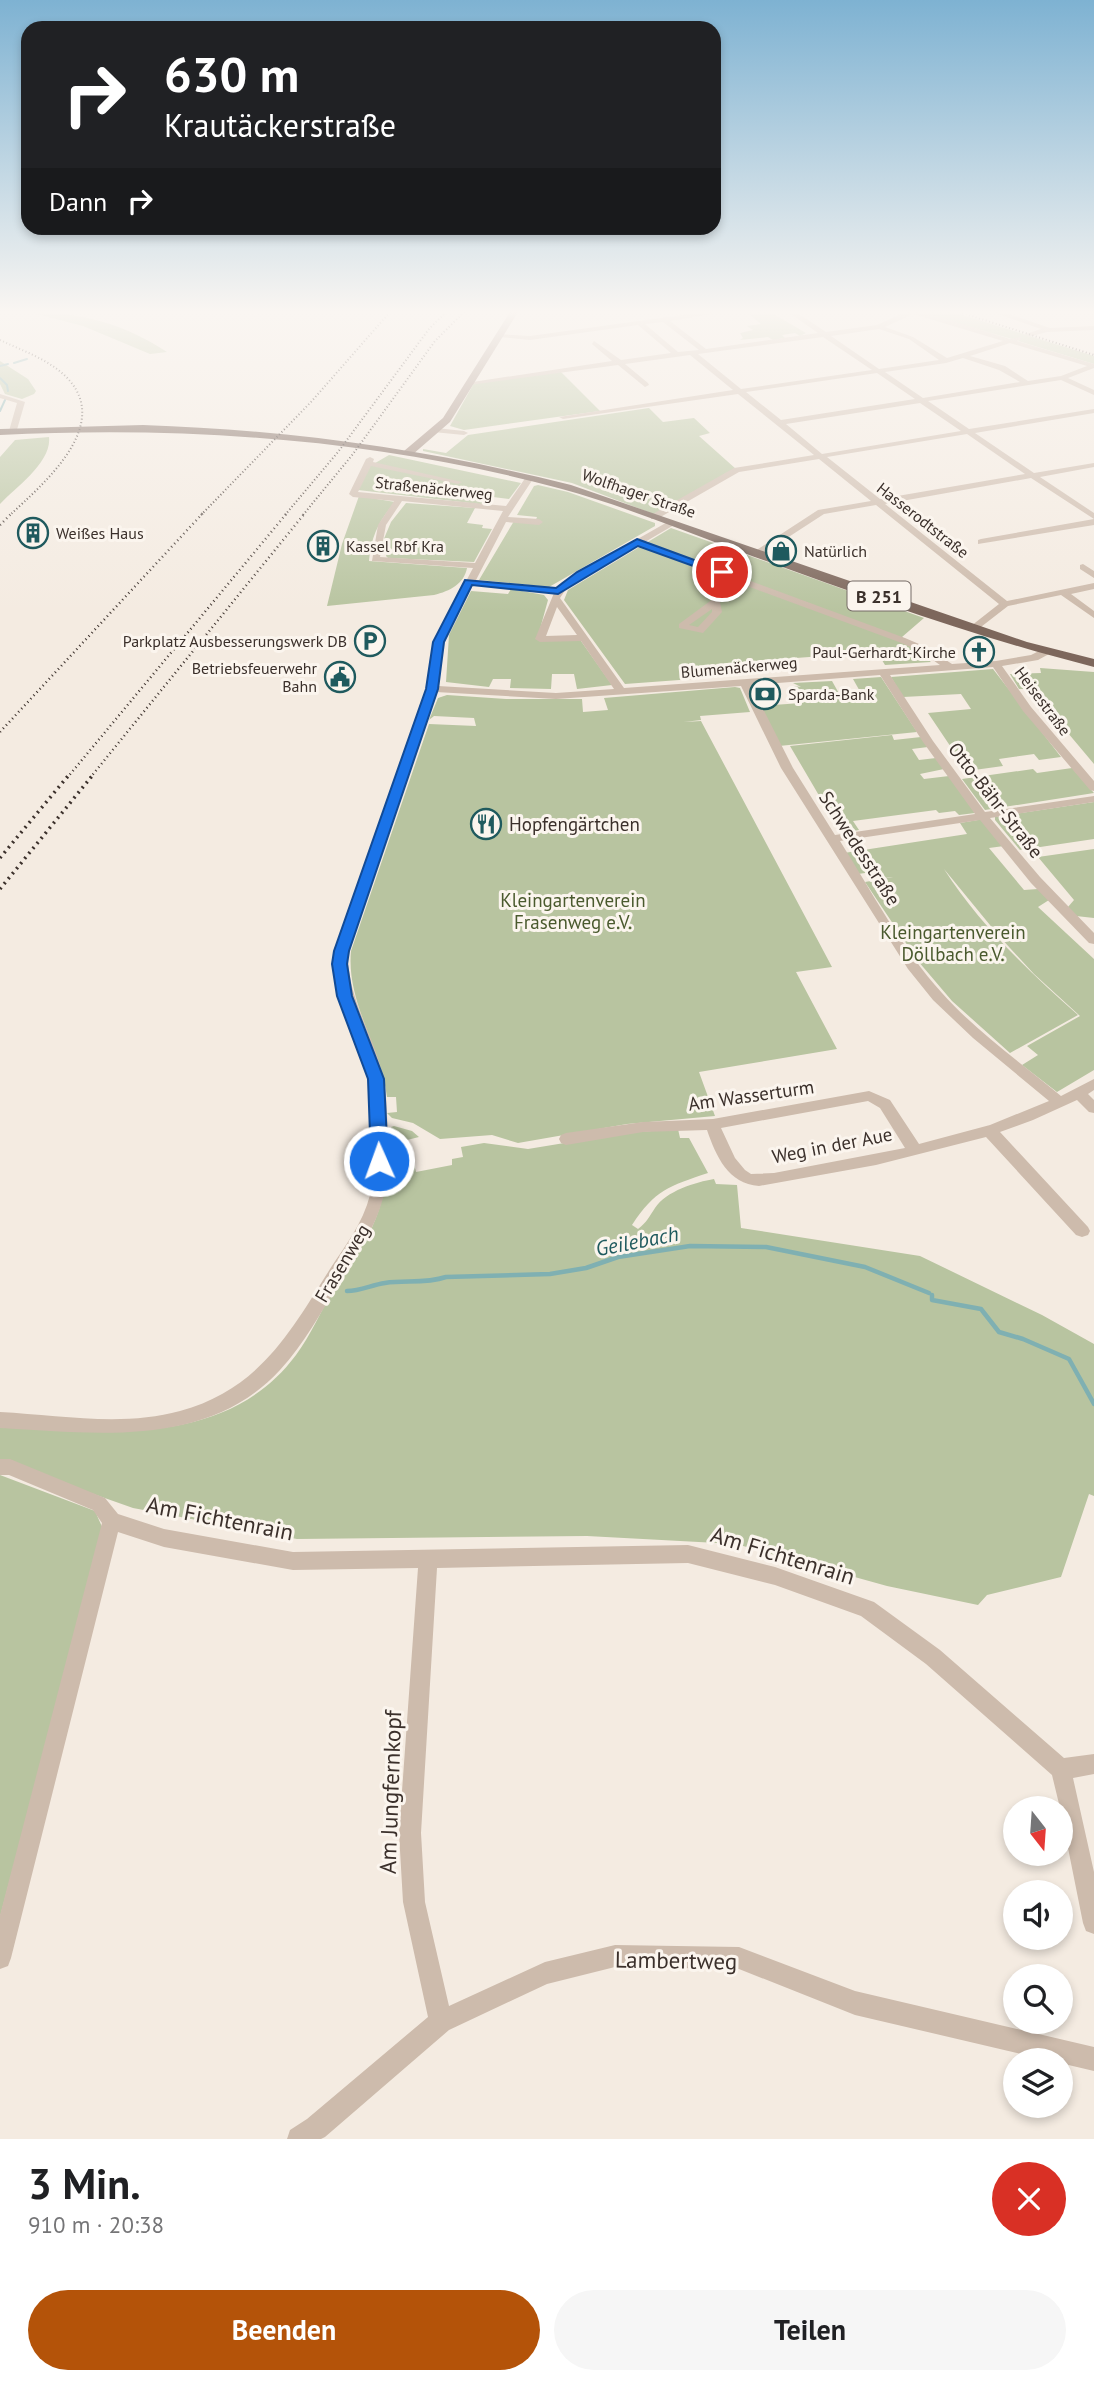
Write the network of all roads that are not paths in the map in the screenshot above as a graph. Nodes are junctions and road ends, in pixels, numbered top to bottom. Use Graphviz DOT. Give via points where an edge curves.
graph roads {
  1 [pos="18,412"];
  2 [pos="452,412"];
  3 [pos="605,412"];
  4 [pos="765,412"];
  5 [pos="848,412"];
  6 [pos="938,412"];
  7 [pos="1089,412"];
  8 [pos="563,418"];
  9 [pos="779,423"];
  10 [pos="436,430"];
  11 [pos="0,432"];
  12 [pos="13,432"];
  13 [pos="968,432"];
  14 [pos="464,433"];
  15 [pos="408,453"];
  16 [pos="820,456"];
  17 [pos="1094,465"];
  18 [pos="1034,476"];
  19 [pos="529,479"];
  20 [pos="458,482"];
  21 [pos="399,500"];
  22 [pos="878,502"];
  23 [pos="508,509"];
  24 [pos="654,517"];
  25 [pos="503,519"];
  26 [pos="1094,519"];
  27 [pos="538,522"];
  28 [pos="671,523"];
  29 [pos="637,542"];
  30 [pos="981,542"];
  31 [pos="760,554"];
  32 [pos="477,566"];
  33 [pos="1083,567"];
  34 [pos="1094,575"];
  35 [pos="744,580"];
  36 [pos="469,582"];
  37 [pos="1094,586"];
  38 [pos="1065,593"];
  39 [pos="556,594"];
  40 [pos="715,601"];
  41 [pos="1005,604"];
  42 [pos="1094,615"];
  43 [pos="974,628"];
  44 [pos="584,638"];
  45 [pos="1045,652"];
  46 [pos="1094,663"];
  47 [pos="996,664"];
  48 [pos="949,667"];
  49 [pos="883,672"];
  50 [pos="744,682"];
  51 [pos="432,689"];
  52 [pos="622,692"];
  53 [pos="1094,788"];
  54 [pos="1094,799"];
  55 [pos="985,816"];
  56 [pos="831,839"];
  57 [pos="1094,940"];
  58 [pos="1094,1084"];
  59 [pos="1079,1093"];
  60 [pos="1060,1103"];
  61 [pos="1094,1108"];
  62 [pos="713,1124"];
  63 [pos="989,1130"];
  64 [pos="566,1139"];
  65 [pos="914,1149"];
  66 [pos="1082,1231"];
  67 [pos="0,1420"];
  68 [pos="0,1467"];
  69 [pos="112,1521"];
  70 [pos="428,1560"];
  71 [pos="1094,1764"];
  72 [pos="1061,1769"];
  73 [pos="1094,1923"];
  74 [pos="0,1958"];
  75 [pos="441,2022"];
  76 [pos="1094,2059"];
  77 [pos="299,2139"];
  1 -- 12 [label="street"];
  2 -- 10 [label="street"];
  3 -- 8 [label="street"];
  4 -- 9 [label="street, Hasserodtstraße"];
  5 -- 9 [label="street"];
  6 -- 13 [label="street"];
  7 -- 13 [label="street"];
  9 -- 16 [label="street, Hasserodtstraße"];
  10 -- 14 [label="street"];
  10 -- 15 [label="street"];
  11 -- 12 [label="main road, Wolfhager Straße / B 251"];
  12 -- 15 [label="main road, Wolfhager Straße / B 251" via="277,435"];
  13 -- 16 [label="street"];
  13 -- 18 [label="street"];
  15 -- 19 [label="main road, Wolfhager Straße / B 251"];
  16 -- 22 [label="street, Hasserodtstraße"];
  16 -- 24 [label="street" via="737,470"];
  17 -- 18 [label="street"];
  18 -- 22 [label="street"];
  18 -- 26 [label="street"];
  19 -- 23 [label="street, Frasenweg"];
  19 -- 24 [label="main road, Wolfhager Straße / B 251"];
  20 -- 21 [label="street, Straßenäckerweg" via="369,461 353,494"];
  21 -- 23 [label="street, Straßenäckerweg"];
  21 -- 32 [label="street" via="382,525 375,559"];
  22 -- 31 [label="street" via="821,512"];
  22 -- 41 [label="street, Hasserodtstraße"];
  23 -- 25 [label="street, Frasenweg"];
  24 -- 28 [label="main road, Wolfhager Straße / B 251"];
  25 -- 27 [label="street"];
  25 -- 32 [label="street, Frasenweg"];
  26 -- 30 [label="street"];
  28 -- 29 [label="street"];
  28 -- 31 [label="main road, Wolfhager Straße / B 251"];
  29 -- 35 [label="street"];
  29 -- 39 [label="street" via="580,574"];
  31 -- 43 [label="main road, Wolfhager Straße / B 251"];
  32 -- 36 [label="street, Frasenweg"];
  33 -- 34 [label="street"];
  35 -- 40 [label="street"];
  35 -- 48 [label="street" via="902,639"];
  36 -- 39 [label="street"];
  36 -- 51 [label="street, Frasenweg" via="439,642"];
  37 -- 38 [label="street"];
  38 -- 41 [label="street"];
  38 -- 42 [label="street"];
  39 -- 44 [label="street"];
  39 -- 44 [label="street" via="540,639"];
  41 -- 43 [label="street"];
  43 -- 45 [label="main road, Wolfhager Straße / B 251"];
  44 -- 52 [label="street"];
  45 -- 46 [label="main road, Wolfhager Straße / B 251"];
  45 -- 47 [label="street, Blumenäckerweg"];
  47 -- 48 [label="street, Blumenäckerweg"];
  47 -- 53 [label="street, Heisestraße" via="1027,709"];
  48 -- 49 [label="street, Blumenäckerweg"];
  49 -- 50 [label="street, Blumenäckerweg"];
  49 -- 55 [label="street, Otto-Bähr-Straße"];
  50 -- 52 [label="street, Blumenäckerweg"];
  50 -- 56 [label="street, Schwedesstraße" via="772,743"];
  51 -- 52 [label="street, Blumenäckerweg" via="556,696"];
  51 -- 67 [label="street, Frasenweg" via="340,964 345,996 378,1090 380,1181 365,1228 283,1357 256,1384 224,1402 145,1426"];
  54 -- 55 [label="street"];
  55 -- 56 [label="street"];
  55 -- 57 [label="street, Otto-Bähr-Straße" via="1044,890"];
  56 -- 60 [label="street, Schwedesstraße" via="938,997"];
  58 -- 59 [label="street, Weg in der Aue"];
  59 -- 60 [label="street, Weg in der Aue"];
  59 -- 61 [label="street"];
  60 -- 63 [label="street, Weg in der Aue"];
  62 -- 64 [label="street, Am Wasserturm" via="643,1127"];
  62 -- 65 [label="street, Am Wasserturm" via="869,1096 885,1104"];
  62 -- 65 [label="street, Weg in der Aue" via="735,1170 751,1179"];
  63 -- 65 [label="street, Weg in der Aue"];
  63 -- 66 [label="street"];
  68 -- 69 [label="street" via="10,1467 99,1504"];
  69 -- 70 [label="street, Am Fichtenrain" via="164,1538 293,1561"];
  69 -- 74 [label="street"];
  70 -- 72 [label="street, Am Fichtenrain" via="688,1553 775,1576 867,1609 933,1657"];
  70 -- 75 [label="street, Am Jungfernkopf" via="410,1833 414,1902"];
  71 -- 72 [label="street"];
  72 -- 73 [label="street"];
  75 -- 76 [label="street, Lambertweg" via="545,1973 615,1956 739,1958 855,2003"];
  75 -- 77 [label="street, Lambertweg"];
}
